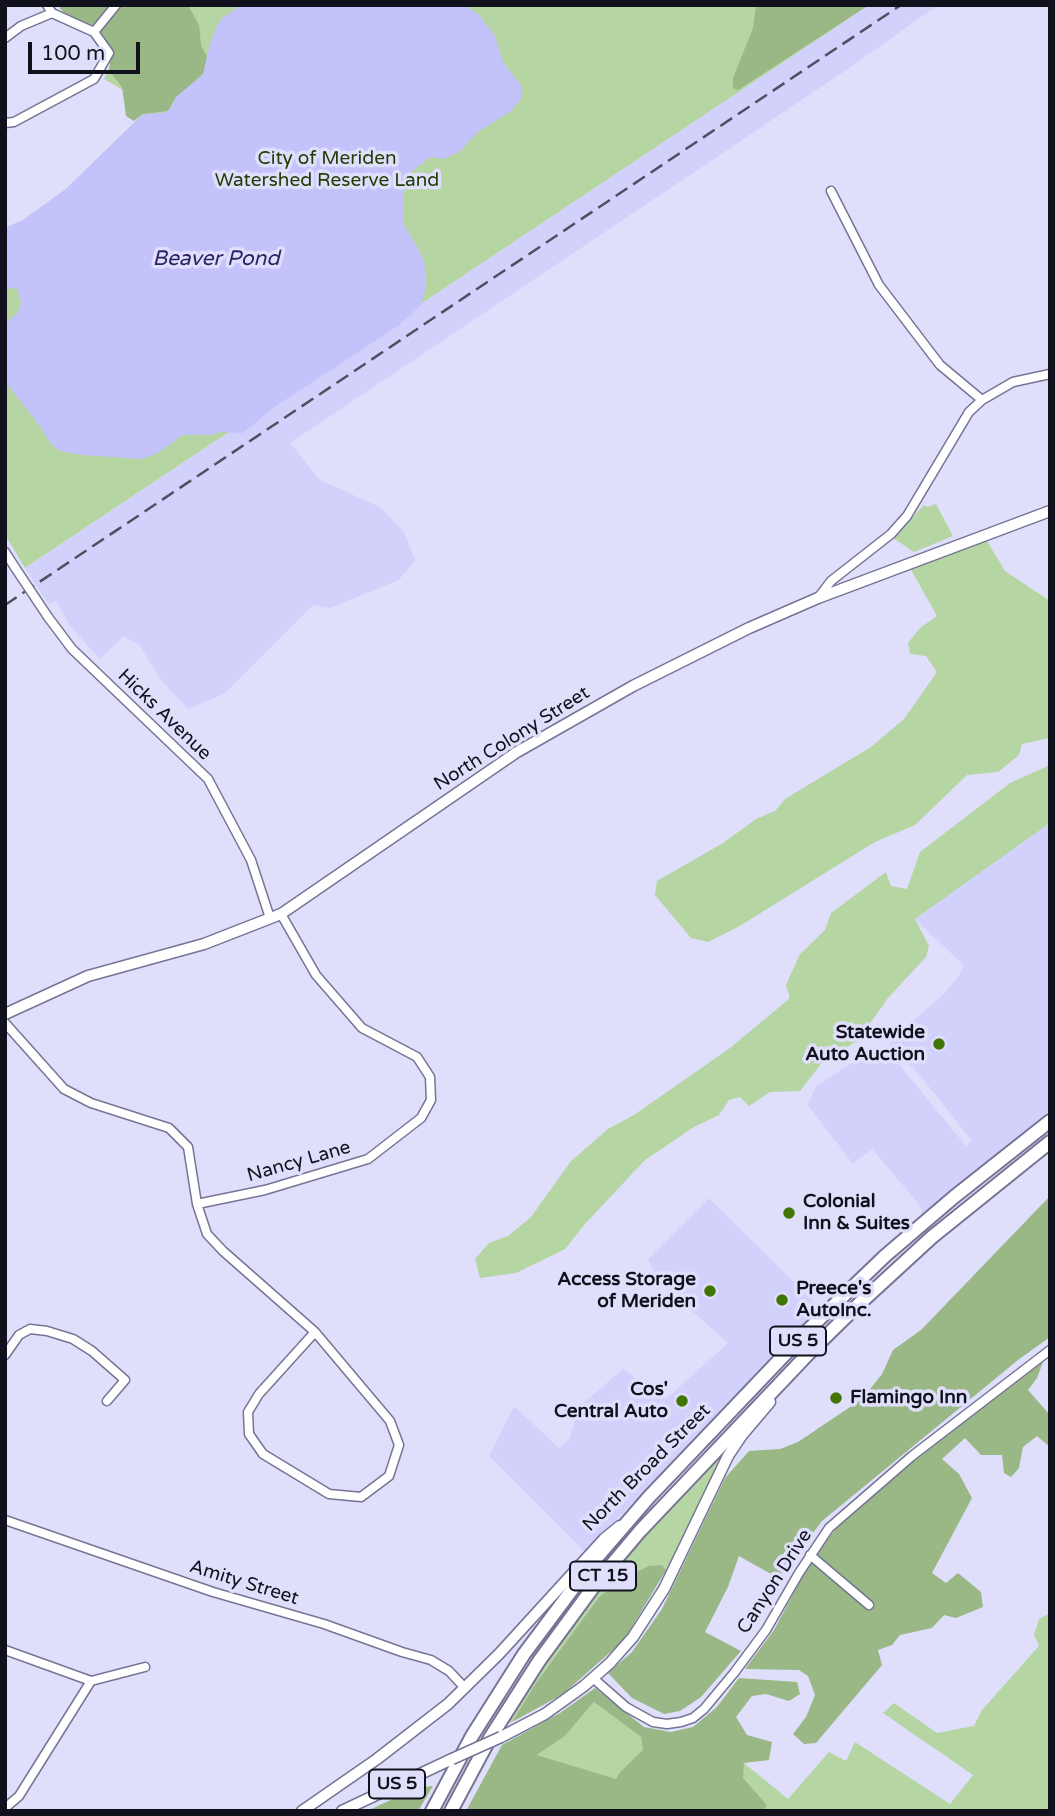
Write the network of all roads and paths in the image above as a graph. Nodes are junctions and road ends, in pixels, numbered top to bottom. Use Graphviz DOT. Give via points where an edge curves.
graph roads {
  1 [pos="116,5"];
  2 [pos="49,9"];
  3 [pos="94,32"];
  4 [pos="5,38"];
  5 [pos="5,123"];
  6 [pos="831,191"];
  7 [pos="1050,374"];
  8 [pos="982,400"];
  9 [pos="1050,511"];
  10 [pos="5,552"];
  11 [pos="818,598"];
  12 [pos="281,914"];
  13 [pos="270,918"];
  14 [pos="5,1014"];
  15 [pos="5,1023"];
  16 [pos="1050,1121"];
  17 [pos="1050,1142"];
  18 [pos="1008,1154"];
  19 [pos="1019,1167"];
  20 [pos="197,1204"];
  21 [pos="315,1332"];
  22 [pos="1050,1350"];
  23 [pos="5,1354"];
  24 [pos="793,1370"];
  25 [pos="107,1401"];
  26 [pos="5,1520"];
  27 [pos="627,1522"];
  28 [pos="810,1555"];
  29 [pos="869,1605"];
  30 [pos="5,1650"];
  31 [pos="145,1667"];
  32 [pos="594,1679"];
  33 [pos="91,1681"];
  34 [pos="464,1688"];
  35 [pos="5,1808"];
  36 [pos="309,1809"];
  37 [pos="342,1811"];
  38 [pos="432,1811"];
  39 [pos="451,1811"];
  1 -- 3 [label="street"];
  2 -- 3 [label="street"];
  2 -- 4 [label="street"];
  3 -- 5 [label="street" via="109,52 94,79"];
  6 -- 8 [label="street" via="879,285 940,365"];
  7 -- 8 [label="street" via="1013,382"];
  8 -- 11 [label="street" via="967,414 907,516 831,581"];
  9 -- 11 [label="main road, North Colony Street"];
  10 -- 13 [label="street, Hicks Avenue, bridge" via="72,649 208,779 251,860"];
  11 -- 12 [label="main road, North Colony Street" via="633,686 517,752"];
  12 -- 13 [label="main road, North Colony Street"];
  12 -- 20 [label="street, Nancy Lane" via="316,975 362,1028 417,1057 430,1077 431,1100 421,1118 368,1159 265,1190"];
  13 -- 14 [label="main road, North Colony Street" via="204,944 88,976"];
  15 -- 20 [label="street" via="54,1079 76,1096 169,1128 188,1147"];
  16 -- 18 [label="highway, North Broad Street / US 5"];
  17 -- 19 [label="highway, US 5"];
  18 -- 19 [label="highway"];
  18 -- 27 [label="highway, North Broad Street / US 5" via="836,1303"];
  19 -- 24 [label="highway, US 5" via="902,1263"];
  20 -- 21 [label="street" via="207,1234"];
  21 -- 21 [label="street" via="259,1394 248,1412 249,1434 263,1454 329,1494 361,1497 389,1476 399,1445 390,1421"];
  22 -- 28 [label="street, Canyon Drive" via="855,1503"];
  23 -- 25 [label="street" via="25,1330 47,1331 83,1344 125,1380"];
  24 -- 32 [label="main road, US 5" via="729,1456 645,1621"];
  24 -- 39 [label="highway, CT 15" via="666,1503 589,1593 519,1691"];
  26 -- 34 [label="street, Amity Street" via="431,1660"];
  27 -- 34 [label="main road, North Broad Street / US 5" via="609,1533"];
  27 -- 38 [label="highway, CT 15" via="517,1664"];
  28 -- 29 [label="street"];
  28 -- 32 [label="street, Canyon Drive" via="766,1630 693,1718 667,1724 653,1721 626,1707"];
  30 -- 33 [label="street"];
  31 -- 33 [label="street"];
  32 -- 37 [label="main road, US 5, bridge" via="545,1714"];
  33 -- 35 [label="street" via="19,1796"];
  34 -- 36 [label="main road, North Broad Street / US 5" via="397,1745"];
}
